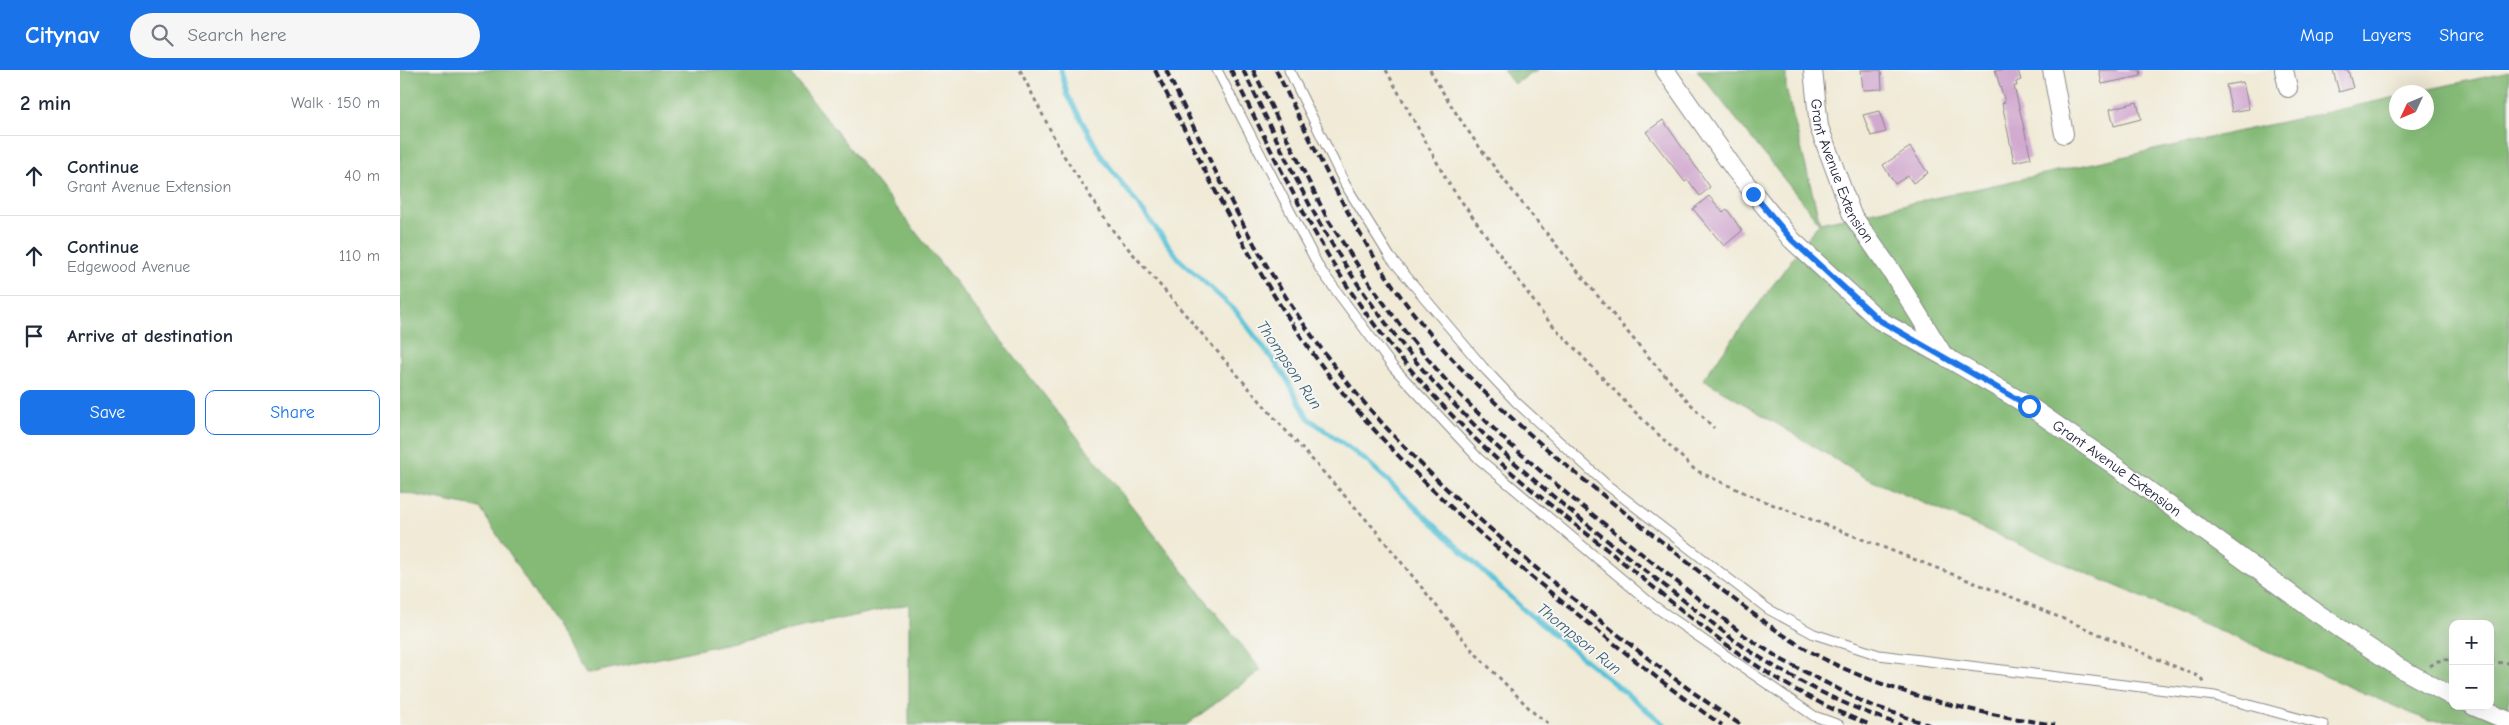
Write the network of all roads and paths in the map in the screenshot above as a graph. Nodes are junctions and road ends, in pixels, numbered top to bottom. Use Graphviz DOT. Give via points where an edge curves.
graph roads {
  1 [pos="1020,70"];
  2 [pos="1217,70"];
  3 [pos="1289,70"];
  4 [pos="1386,70"];
  5 [pos="1430,70"];
  6 [pos="1665,70"];
  7 [pos="1813,70"];
  8 [pos="2052,70"];
  9 [pos="2284,70"];
  10 [pos="2288,88"];
  11 [pos="2064,134"];
  12 [pos="1944,356"];
  13 [pos="1714,428"];
  14 [pos="2494,662"];
  15 [pos="2509,663"];
  16 [pos="2449,695"];
  17 [pos="2215,696"];
  18 [pos="2483,710"];
  19 [pos="2509,722"];
  20 [pos="1551,725"];
  21 [pos="1839,725"];
  22 [pos="2324,725"];
  1 -- 20 [label="path" via="1062,153 1114,232 1372,526 1473,651 1534,713"];
  2 -- 21 [label="lane" via="1320,269 1393,367 1479,459 1654,606 1814,716"];
  3 -- 17 [label="lane" via="1345,184 1390,257 1483,367 1516,402 1607,485 1768,609 1814,634 1879,655"];
  4 -- 17 [label="path" via="1449,184 1545,316 1632,409 1695,470 1756,498 2014,598 2200,677"];
  5 -- 13 [label="path" via="1471,138 1531,214 1677,392"];
  6 -- 12 [label="street" via="1749,188 1792,240 1879,320"];
  7 -- 12 [label="street, Grant Avenue Extension" via="1819,127 1852,215"];
  8 -- 11 [label="street"];
  9 -- 10 [label="street"];
  12 -- 16 [label="street, Grant Avenue Extension" via="2029,406 2314,611 2398,667"];
  14 -- 15 [label="path"];
  17 -- 22 [label="lane"];
  18 -- 19 [label="street"];
}
